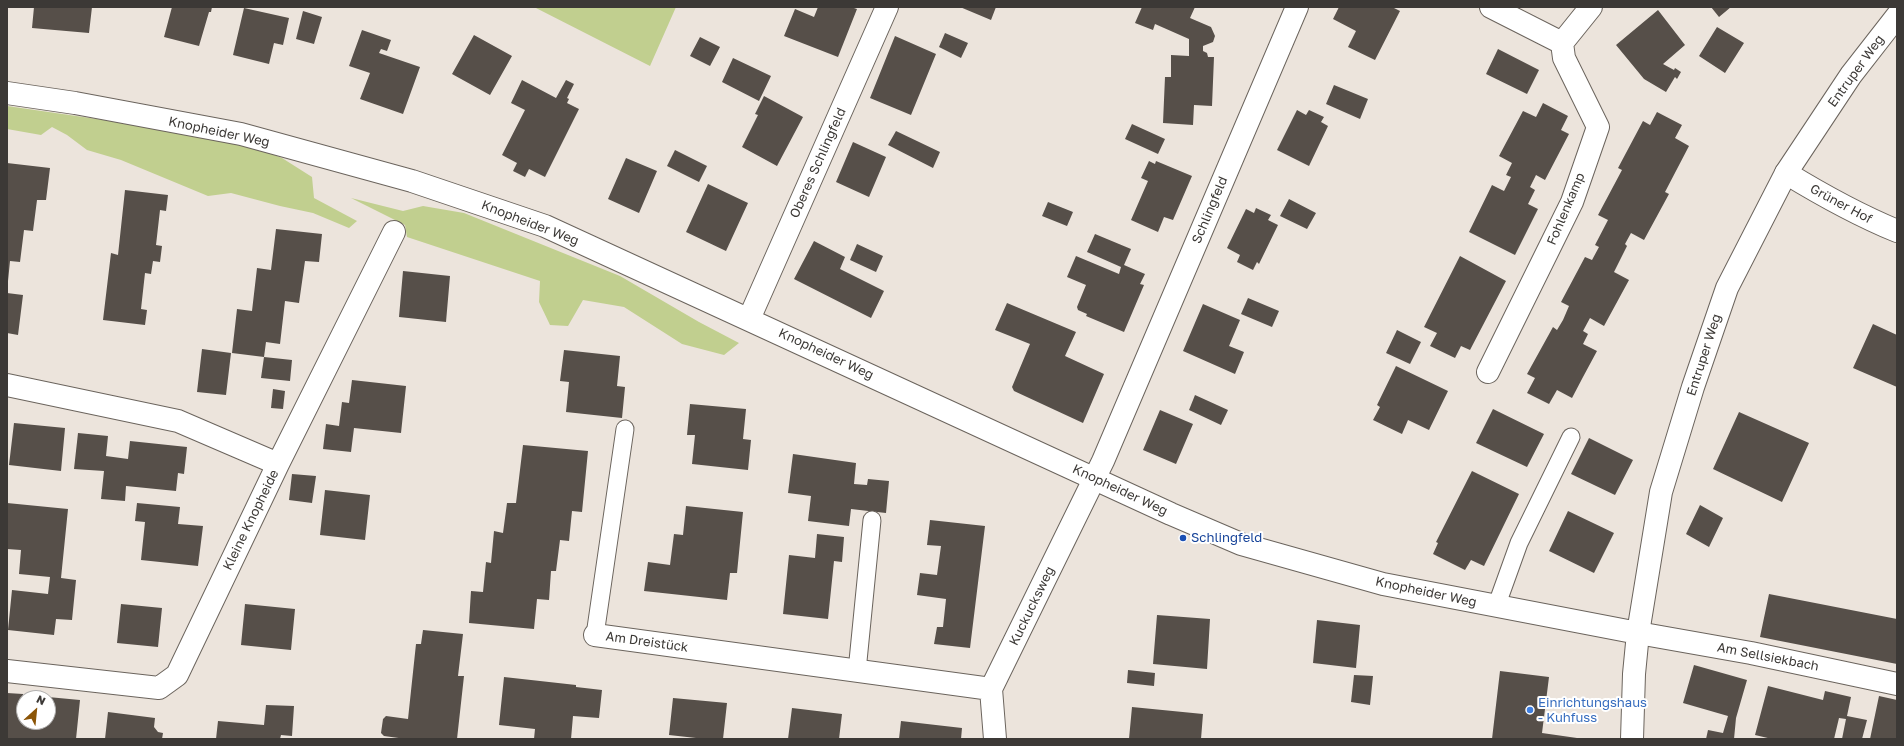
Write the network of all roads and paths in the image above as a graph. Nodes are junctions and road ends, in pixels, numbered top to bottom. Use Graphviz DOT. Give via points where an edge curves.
graph roads {
  1 [pos="887,7"];
  2 [pos="1297,7"];
  3 [pos="1491,7"];
  4 [pos="1591,7"];
  5 [pos="1897,16"];
  6 [pos="1562,43"];
  7 [pos="7,93"];
  8 [pos="1786,173"];
  9 [pos="1897,231"];
  10 [pos="394,232"];
  11 [pos="750,319"];
  12 [pos="1488,372"];
  13 [pos="7,385"];
  14 [pos="625,429"];
  15 [pos="1571,437"];
  16 [pos="278,464"];
  17 [pos="1094,478"];
  18 [pos="872,520"];
  19 [pos="1496,607"];
  20 [pos="1638,633"];
  21 [pos="595,635"];
  22 [pos="7,671"];
  23 [pos="857,671"];
  24 [pos="1897,684"];
  25 [pos="990,689"];
  26 [pos="995,739"];
  27 [pos="1632,739"];
  1 -- 11 [label="street, Oberes Schlingfeld"];
  2 -- 17 [label="street, Schlingfeld"];
  3 -- 6 [label="street"];
  4 -- 6 [label="street"];
  5 -- 8 [label="street, Entruper Weg" via="1851,75"];
  6 -- 12 [label="street, Fohlenkamp" via="1564,58 1598,127 1572,202"];
  7 -- 11 [label="street, Knopheider Weg" via="241,134 412,180 545,226"];
  8 -- 9 [label="street, Grüner Hof" via="1854,212"];
  8 -- 20 [label="street, Entruper Weg" via="1727,288 1693,387 1661,492"];
  10 -- 16 [label="street"];
  11 -- 17 [label="street, Knopheider Weg"];
  13 -- 16 [label="street, Kleine Knopheide" via="178,421"];
  14 -- 21 [label="lane, Am Dreistück"];
  15 -- 19 [label="lane" via="1519,543"];
  16 -- 22 [label="street, Kleine Knopheide" via="177,675 159,688"];
  17 -- 19 [label="street, Knopheider Weg" via="1241,544 1384,584"];
  17 -- 25 [label="street, Kuckucksweg"];
  18 -- 23 [label="lane"];
  19 -- 20 [label="street, Knopheider Weg"];
  20 -- 24 [label="street, Am Sellsiekbach" via="1752,653"];
  20 -- 27 [label="street, Entruper Weg"];
  21 -- 23 [label="street, Am Dreistück"];
  23 -- 25 [label="street, Am Dreistück"];
  25 -- 26 [label="street"];
}
